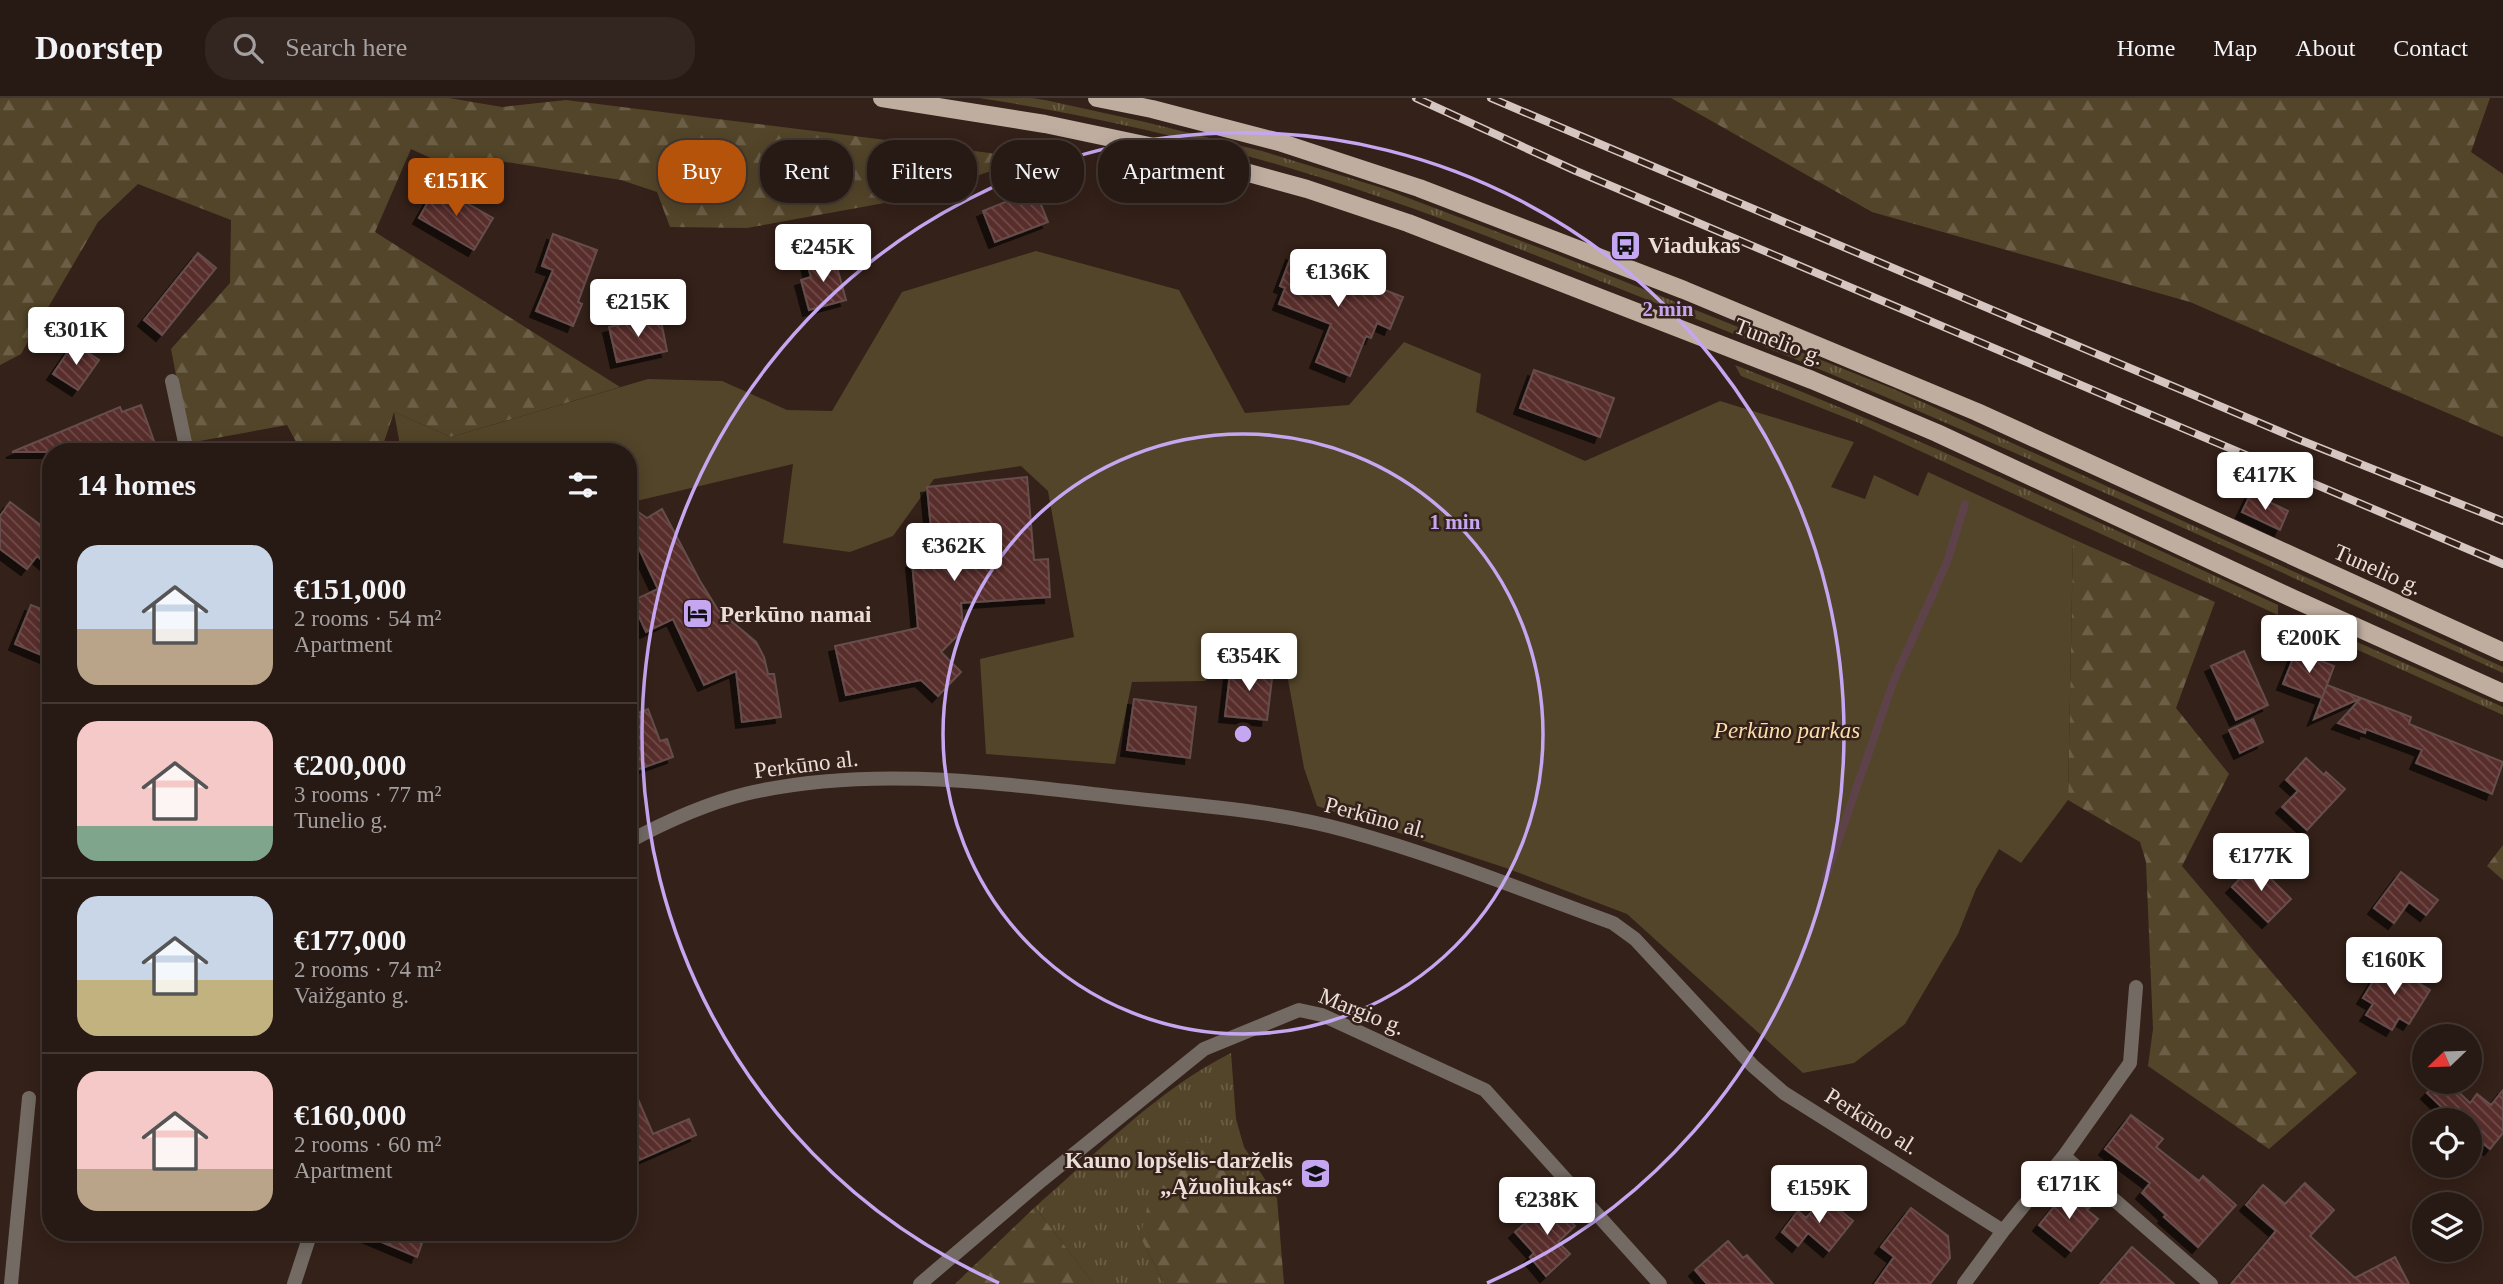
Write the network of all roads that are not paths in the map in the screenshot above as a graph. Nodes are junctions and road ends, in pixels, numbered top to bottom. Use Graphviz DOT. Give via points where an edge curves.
graph roads {
  1 [pos="882,98"];
  2 [pos="1097,98"];
  3 [pos="172,381"];
  4 [pos="185,443"];
  5 [pos="2503,652"];
  6 [pos="2503,692"];
  7 [pos="637,838"];
  8 [pos="2136,987"];
  9 [pos="29,1098"];
  10 [pos="2064,1156"];
  11 [pos="2003,1231"];
  12 [pos="308,1241"];
  13 [pos="11,1284"];
  14 [pos="294,1284"];
  15 [pos="920,1284"];
  16 [pos="1660,1284"];
  17 [pos="1964,1284"];
  18 [pos="2211,1284"];
  1 -- 6 [label="main road, Tunelio g." via="1154,147 1307,189 1408,223 1937,433"];
  2 -- 5 [label="main road, Tunelio g." via="1279,142 1419,188 1684,290 1977,412"];
  3 -- 4 [label="street"];
  7 -- 11 [label="street, Perkūno al." via="708,805 745,794 813,782 902,779 1056,790 1268,814 1346,830 1422,852 1613,923 1635,939 1753,1066 1784,1093"];
  8 -- 10 [label="street" via="2130,1063"];
  9 -- 13 [label="street"];
  10 -- 11 [label="street"];
  10 -- 18 [label="street"];
  11 -- 17 [label="street"];
  12 -- 14 [label="street"];
  15 -- 16 [label="street, Margio g." via="1204,1049 1299,1010 1322,1015 1485,1090"];
}
